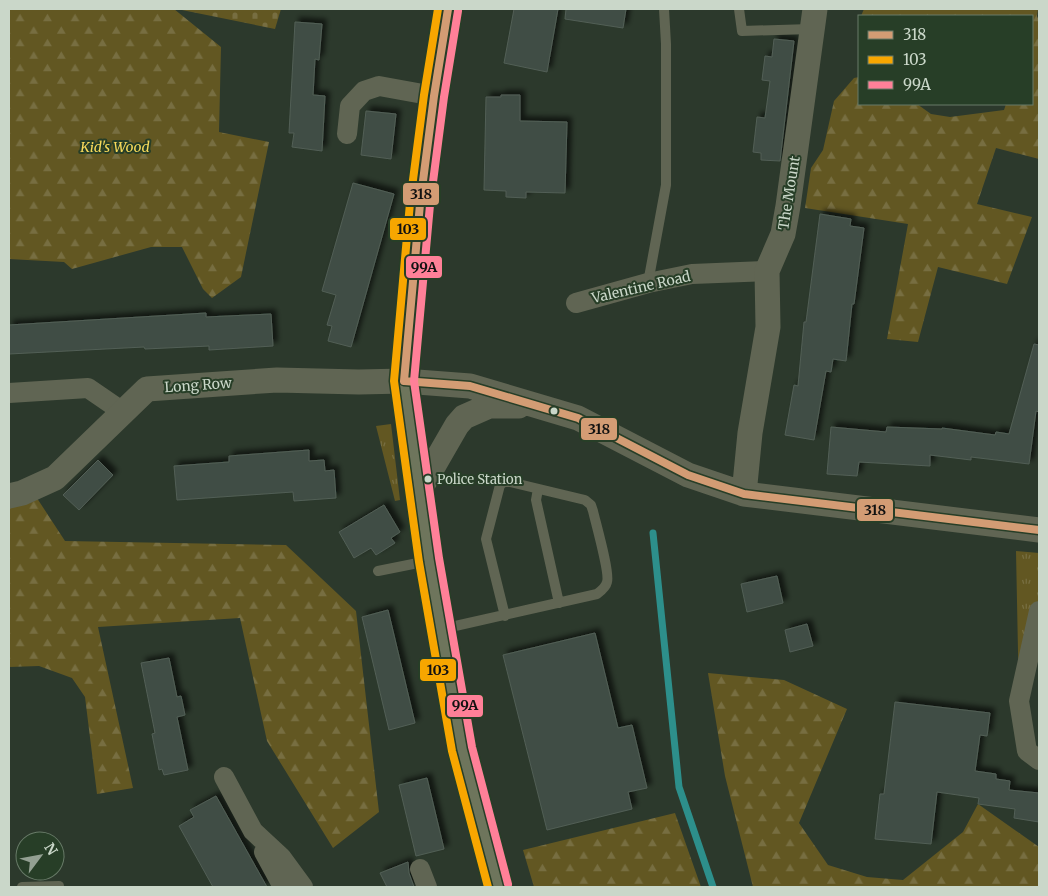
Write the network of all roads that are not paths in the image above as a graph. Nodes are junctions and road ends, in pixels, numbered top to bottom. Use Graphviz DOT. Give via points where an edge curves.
graph roads {
  1 [pos="448,9"];
  2 [pos="664,9"];
  3 [pos="739,9"];
  4 [pos="813,19"];
  5 [pos="434,96"];
  6 [pos="347,134"];
  7 [pos="767,271"];
  8 [pos="648,283"];
  9 [pos="576,303"];
  10 [pos="404,381"];
  11 [pos="9,393"];
  12 [pos="539,406"];
  13 [pos="123,412"];
  14 [pos="538,489"];
  15 [pos="419,491"];
  16 [pos="744,494"];
  17 [pos="9,496"];
  18 [pos="1039,530"];
  19 [pos="429,560"];
  20 [pos="378,571"];
  21 [pos="559,603"];
  22 [pos="1039,611"];
  23 [pos="505,616"];
  24 [pos="441,630"];
  25 [pos="1039,760"];
  26 [pos="224,777"];
  27 [pos="253,831"];
  28 [pos="420,869"];
  29 [pos="59,886"];
  30 [pos="22,887"];
  31 [pos="284,887"];
  32 [pos="303,887"];
  33 [pos="427,887"];
  34 [pos="498,887"];
  1 -- 5 [label="main road"];
  2 -- 8 [label="lane" via="666,185"];
  3 -- 4 [label="lane" via="742,31"];
  4 -- 7 [label="street, The Mount" via="783,234"];
  5 -- 6 [label="street" via="379,86 364,91 350,106"];
  5 -- 10 [label="main road" via="420,204"];
  7 -- 8 [label="street, Valentine Road" via="692,274"];
  7 -- 16 [label="street, The Mount" via="768,327 750,433"];
  8 -- 9 [label="street, Valentine Road"];
  10 -- 12 [label="street" via="470,386"];
  10 -- 13 [label="street, Long Row" via="277,380 147,389"];
  10 -- 15 [label="main road"];
  11 -- 13 [label="street" via="88,388"];
  12 -- 15 [label="street" via="489,406 464,418"];
  12 -- 16 [label="street" via="578,418 688,474"];
  13 -- 17 [label="street, Long Row" via="55,478"];
  14 -- 21 [label="lane" via="536,500"];
  14 -- 21 [label="lane" via="585,500 591,505 607,571 608,581 597,594"];
  14 -- 23 [label="lane" via="510,482 500,485 487,535"];
  15 -- 19 [label="main road"];
  16 -- 18 [label="street"];
  19 -- 20 [label="lane"];
  19 -- 24 [label="main road"];
  21 -- 23 [label="lane"];
  22 -- 25 [label="street" via="1019,701 1027,751"];
  23 -- 24 [label="lane"];
  24 -- 34 [label="main road" via="462,749"];
  26 -- 27 [label="street"];
  27 -- 31 [label="street"];
  27 -- 32 [label="street" via="281,857"];
  28 -- 33 [label="street"];
  29 -- 30 [label="lane"];
}
